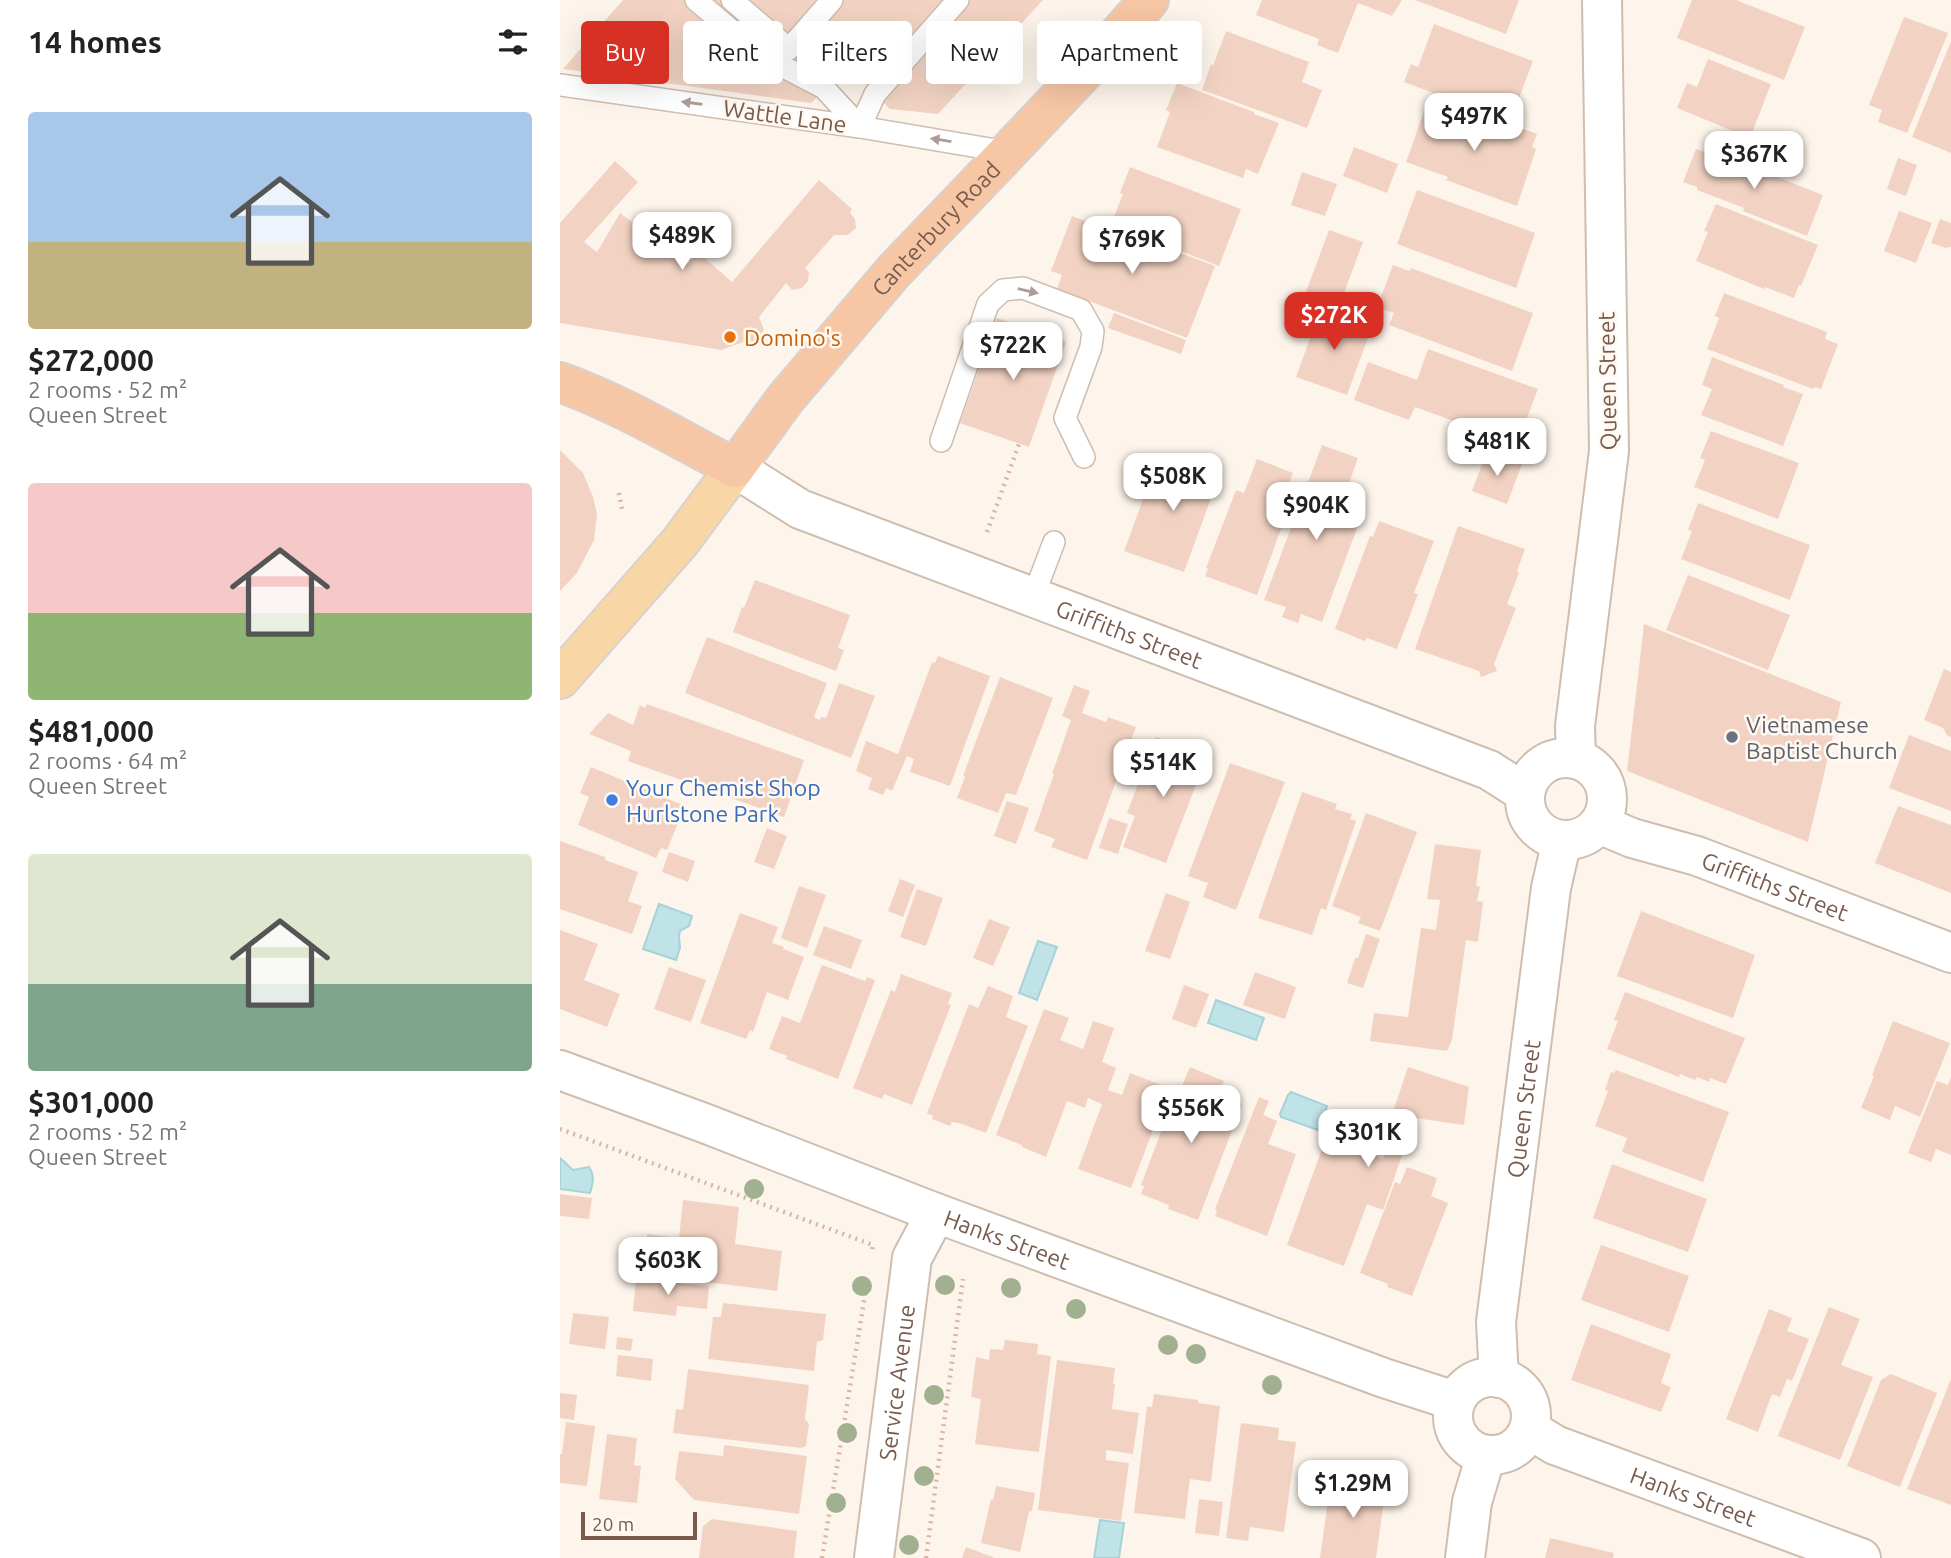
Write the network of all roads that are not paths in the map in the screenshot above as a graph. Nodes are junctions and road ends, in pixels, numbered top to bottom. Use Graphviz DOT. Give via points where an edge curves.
graph roads {
  1 [pos="696,0"];
  2 [pos="732,0"];
  3 [pos="832,0"];
  4 [pos="958,0"];
  5 [pos="1149,0"];
  6 [pos="1602,0"];
  7 [pos="789,49"];
  8 [pos="560,85"];
  9 [pos="824,88"];
  10 [pos="860,127"];
  11 [pos="1008,152"];
  12 [pos="560,382"];
  13 [pos="941,441"];
  14 [pos="1084,457"];
  15 [pos="735,468"];
  16 [pos="1054,542"];
  17 [pos="1033,597"];
  18 [pos="560,679"];
  19 [pos="1576,759"];
  20 [pos="1525,793"];
  21 [pos="1599,824"];
  22 [pos="1562,840"];
  23 [pos="1951,953"];
  24 [pos="560,1070"];
  25 [pos="936,1213"];
  26 [pos="1499,1378"];
  27 [pos="1455,1401"];
  28 [pos="1529,1429"];
  29 [pos="1486,1455"];
  30 [pos="874,1558"];
  31 [pos="1465,1558"];
  32 [pos="1861,1558"];
  1 -- 9 [label="lane" via="759,54"];
  2 -- 7 [label="lane"];
  3 -- 7 [label="lane"];
  4 -- 10 [label="lane" via="875,94"];
  5 -- 11 [label="highway, Canterbury Road"];
  6 -- 19 [label="street, Queen Street" via="1609,452 1575,726"];
  7 -- 9 [label="lane"];
  10 -- 8 [label="lane, Wattle Lane, one-way"];
  9 -- 10 [label="lane"];
  11 -- 10 [label="lane, Wattle Lane, one-way"];
  11 -- 15 [label="highway, Canterbury Road" via="894,271 786,398"];
  12 -- 15 [label="highway"];
  13 -- 14 [label="lane, one-way" via="988,304 1003,290 1023,288 1081,310 1093,331 1065,418"];
  15 -- 17 [label="street, Griffiths Street" via="800,509"];
  15 -- 18 [label="main road" via="680,542"];
  16 -- 17 [label="lane"];
  17 -- 20 [label="street, Griffiths Street" via="1489,770"];
  19 -- 20 [label="street" via="1562,758 1538,769"];
  19 -- 21 [label="street" via="1599,774 1605,785 1608,799"];
  20 -- 22 [label="street" via="1533,824"];
  21 -- 22 [label="street" via="1589,834"];
  21 -- 23 [label="street, Griffiths Street" via="1697,856"];
  22 -- 26 [label="street, Queen Street" via="1551,888 1496,1322"];
  24 -- 25 [label="street, Hanks Street"];
  25 -- 27 [label="street, Hanks Street"];
  25 -- 30 [label="street, Service Avenue" via="912,1258"];
  26 -- 27 [label="street" via="1474,1381"];
  26 -- 28 [label="street" via="1512,1383 1529,1402"];
  27 -- 29 [label="street" via="1454,1427 1461,1440"];
  28 -- 29 [label="street" via="1512,1450"];
  28 -- 32 [label="street, Hanks Street" via="1577,1454"];
  29 -- 31 [label="street" via="1472,1502"];
}
